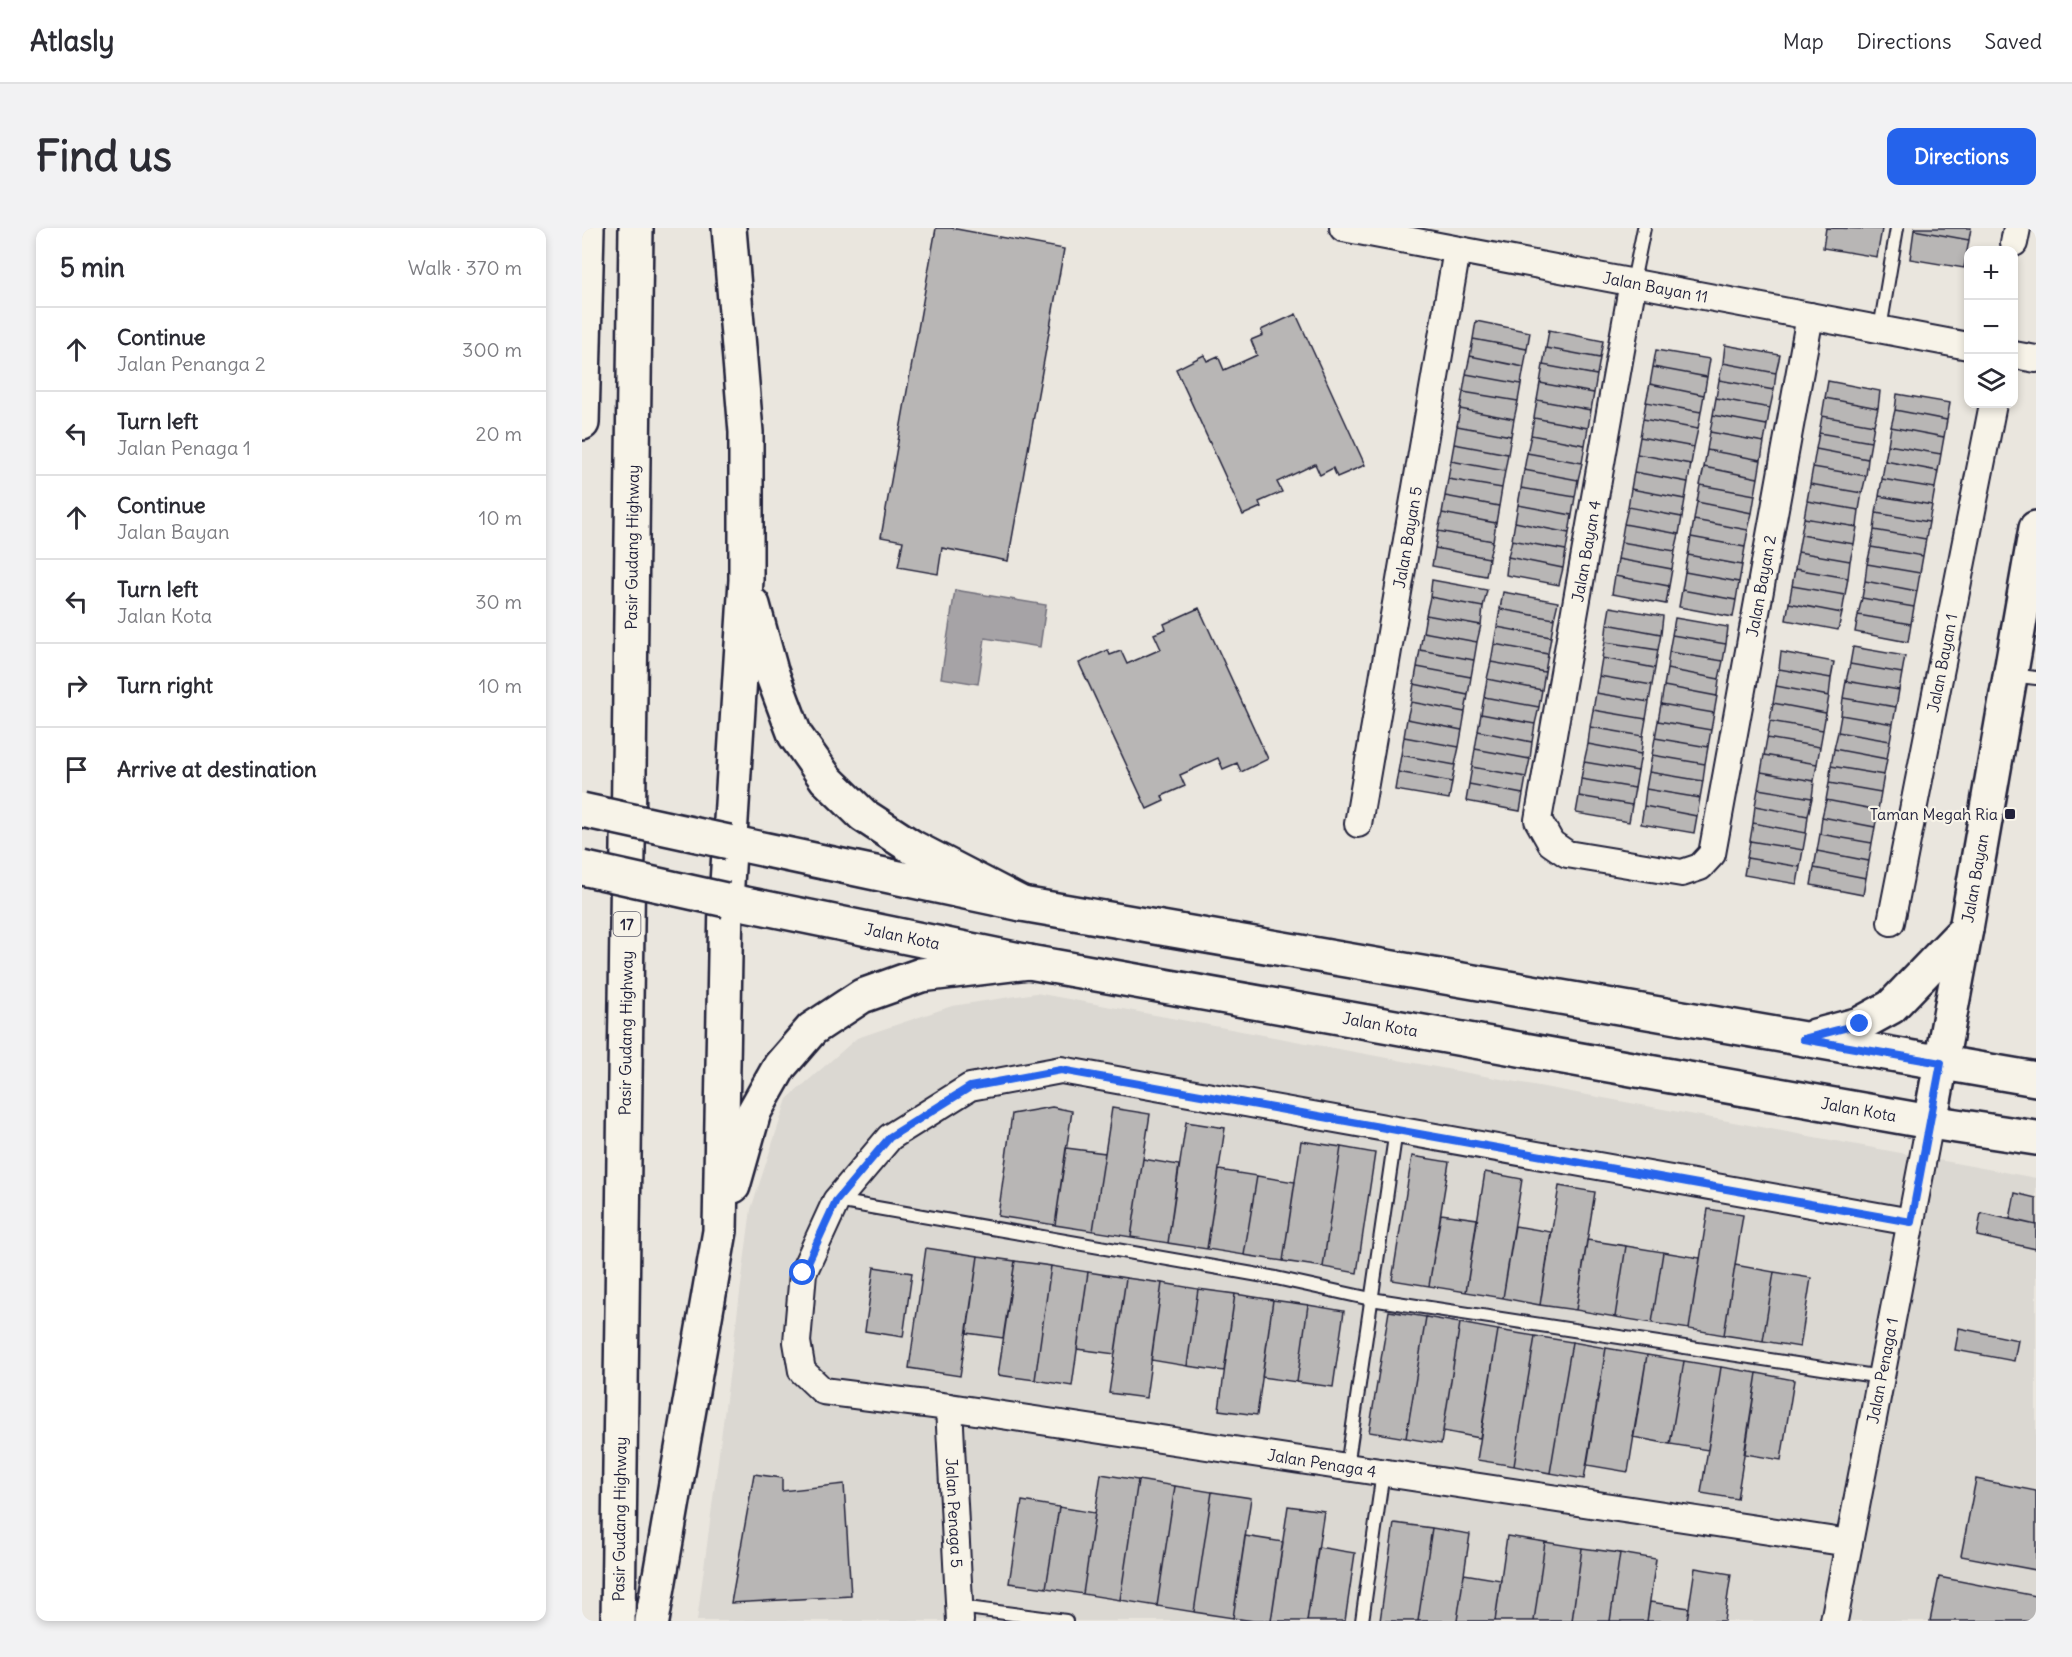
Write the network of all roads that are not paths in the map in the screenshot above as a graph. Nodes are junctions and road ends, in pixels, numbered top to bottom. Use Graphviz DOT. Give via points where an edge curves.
graph roads {
  1 [pos="587,228"];
  2 [pos="636,228"];
  3 [pos="729,228"];
  4 [pos="1343,228"];
  5 [pos="1644,228"];
  6 [pos="1897,228"];
  7 [pos="1390,232"];
  8 [pos="1457,250"];
  9 [pos="1633,282"];
  10 [pos="1810,316"];
  11 [pos="1880,329"];
  12 [pos="1964,345"];
  13 [pos="2018,356"];
  14 [pos="2036,359"];
  15 [pos="1992,408"];
  16 [pos="582,423"];
  17 [pos="2036,528"];
  18 [pos="746,580"];
  19 [pos="2023,676"];
  20 [pos="582,810"];
  21 [pos="1358,824"];
  22 [pos="729,842"];
  23 [pos="1712,854"];
  24 [pos="582,868"];
  25 [pos="726,900"];
  26 [pos="1022,904"];
  27 [pos="1891,922"];
  28 [pos="1966,929"];
  29 [pos="1029,962"];
  30 [pos="1803,1039"];
  31 [pos="1941,1063"];
  32 [pos="2036,1079"];
  33 [pos="1930,1122"];
  34 [pos="1396,1130"];
  35 [pos="2036,1138"];
  36 [pos="836,1201"];
  37 [pos="1911,1222"];
  38 [pos="720,1231"];
  39 [pos="1371,1299"];
  40 [pos="1881,1377"];
  41 [pos="950,1407"];
  42 [pos="1347,1467"];
  43 [pos="1383,1472"];
  44 [pos="1849,1544"];
  45 [pos="960,1614"];
  46 [pos="618,1621"];
  47 [pos="652,1621"];
  48 [pos="1066,1621"];
  49 [pos="1362,1621"];
  50 [pos="1834,1621"];
  1 -- 16 [label="main road"];
  2 -- 46 [label="main road, Pasir Gudang Highway / 17"];
  3 -- 18 [label="main road" via="746,432"];
  4 -- 7 [label="street, Jalan Bayan 11"];
  5 -- 9 [label="lane"];
  6 -- 11 [label="lane"];
  7 -- 8 [label="street, Jalan Bayan 11"];
  8 -- 9 [label="street, Jalan Bayan 11"];
  8 -- 21 [label="street, Jalan Bayan 5"];
  9 -- 10 [label="street, Jalan Bayan 11"];
  9 -- 23 [label="street, Jalan Bayan 4" via="1538,820 1551,843 1567,854 1682,873 1700,867"];
  10 -- 11 [label="street, Jalan Bayan 11"];
  10 -- 23 [label="street, Jalan Bayan 2"];
  11 -- 12 [label="street, Jalan Bayan 11"];
  13 -- 14 [label="street"];
  15 -- 27 [label="street, Jalan Bayan 1"];
  17 -- 19 [label="main road, Jalan Bayan"];
  18 -- 22 [label="main road"];
  18 -- 26 [label="main road" via="771,671 795,735 826,778 864,815 912,847"];
  19 -- 28 [label="main road, Jalan Bayan"];
  20 -- 22 [label="main road, bridge"];
  22 -- 25 [label="main road"];
  22 -- 26 [label="main road"];
  24 -- 25 [label="main road, Jalan Kota, bridge"];
  25 -- 29 [label="main road, Jalan Kota"];
  25 -- 38 [label="main road"];
  26 -- 30 [label="main road"];
  28 -- 30 [label="main road" via="1891,1007 1860,1024"];
  28 -- 31 [label="main road, Jalan Bayan"];
  29 -- 33 [label="main road, Jalan Kota"];
  29 -- 38 [label="main road" via="921,975 862,996 813,1029 780,1066 754,1112"];
  30 -- 31 [label="main road"];
  31 -- 32 [label="main road"];
  31 -- 33 [label="main road, Jalan Bayan"];
  33 -- 35 [label="main road, Jalan Kota"];
  33 -- 37 [label="street, Jalan Penaga 1"];
  34 -- 36 [label="street" via="1061,1070 970,1087 890,1137"];
  34 -- 37 [label="street"];
  34 -- 39 [label="lane"];
  36 -- 39 [label="lane" via="1276,1278"];
  36 -- 41 [label="street, Jalan Penaga 4" via="803,1273 797,1341 802,1371 823,1391"];
  37 -- 40 [label="street, Jalan Penaga 1"];
  38 -- 47 [label="main road"];
  39 -- 40 [label="lane"];
  39 -- 42 [label="lane"];
  40 -- 44 [label="street, Jalan Penaga 1"];
  41 -- 42 [label="street, Jalan Penaga 4"];
  41 -- 45 [label="street, Jalan Penaga 5"];
  42 -- 43 [label="street, Jalan Penaga 4"];
  43 -- 44 [label="street, Jalan Penaga 4"];
  43 -- 49 [label="lane"];
  44 -- 50 [label="street, Jalan Penaga 1"];
  45 -- 48 [label="lane"];
}
